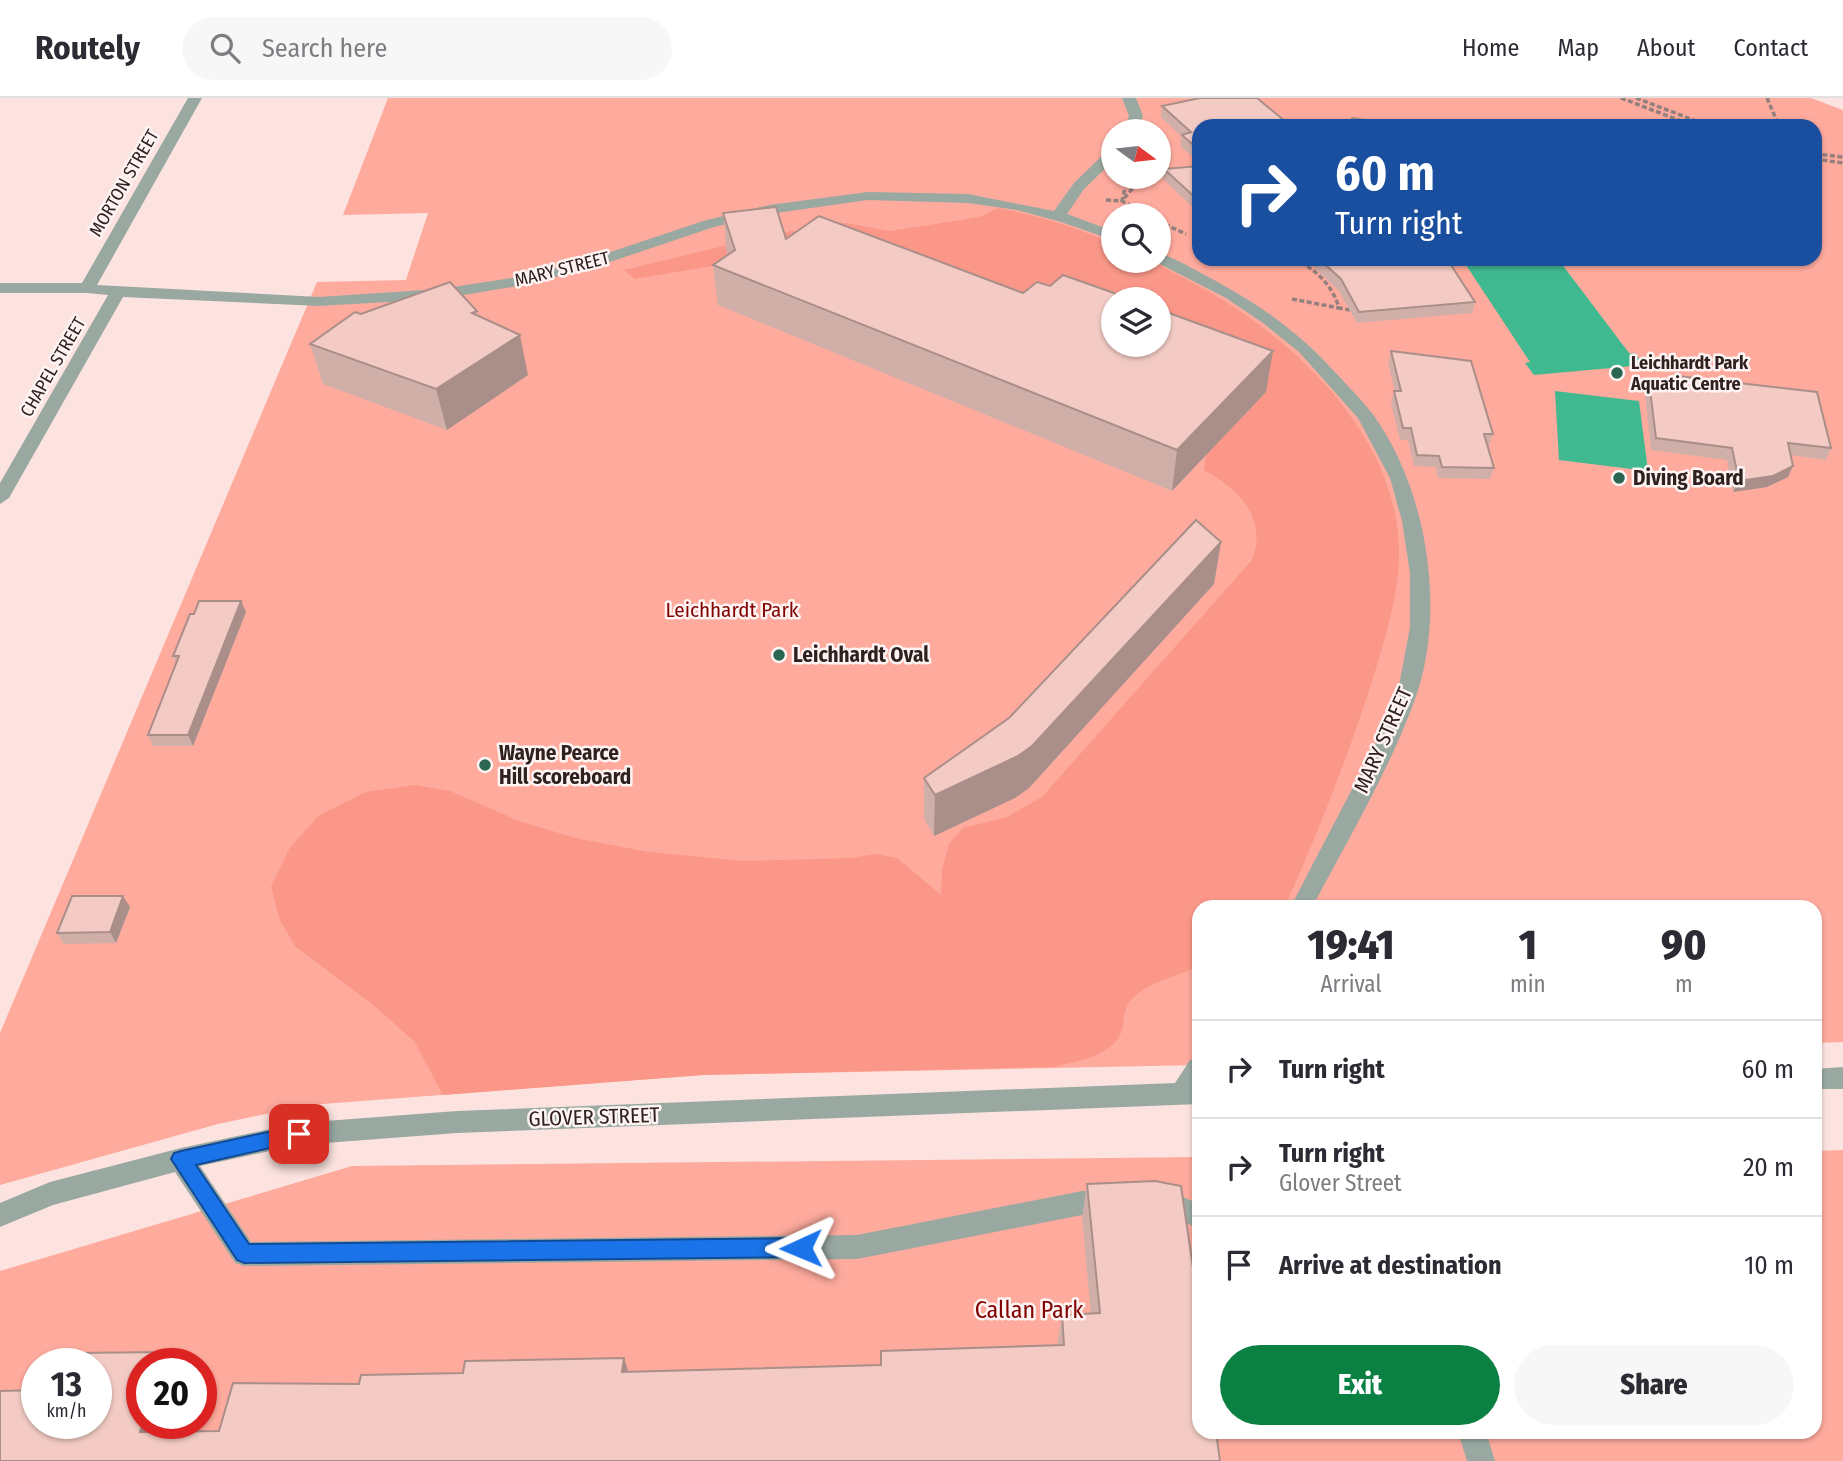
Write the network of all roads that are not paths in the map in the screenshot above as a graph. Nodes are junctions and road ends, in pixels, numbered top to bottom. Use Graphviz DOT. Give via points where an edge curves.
graph roads {
  1 [pos="195,98"];
  2 [pos="1129,98"];
  3 [pos="1135,119"];
  4 [pos="1101,165"];
  5 [pos="1058,216"];
  6 [pos="1101,232"];
  7 [pos="1171,264"];
  8 [pos="0,288"];
  9 [pos="87,288"];
  10 [pos="118,292"];
  11 [pos="0,498"];
  12 [pos="1305,900"];
  13 [pos="1843,1078"];
  14 [pos="1822,1079"];
  15 [pos="1190,1093"];
  16 [pos="181,1159"];
  17 [pos="1192,1214"];
  18 [pos="0,1215"];
  19 [pos="1474,1439"];
  20 [pos="1481,1461"];
  1 -- 9 [label="street, MORTON STREET"];
  2 -- 3 [label="street"];
  4 -- 5 [label="street"];
  5 -- 6 [label="street, MARY STREET"];
  5 -- 10 [label="street, MARY STREET" via="949,197 835,198 761,211 629,252 438,295 319,301"];
  7 -- 12 [label="street, MARY STREET" via="1231,295 1306,349 1364,416 1399,478 1411,521 1419,573 1420,627 1409,686 1384,747"];
  8 -- 9 [label="street, MARY STREET"];
  9 -- 10 [label="street, MARY STREET"];
  10 -- 11 [label="street, CHAPEL STREET"];
  13 -- 14 [label="street"];
  15 -- 16 [label="street, GLOVER STREET" via="457,1122 299,1134"];
  16 -- 17 [label="street" via="244,1254 857,1247 1082,1203 1148,1201"];
  16 -- 18 [label="street, GLOVER STREET" via="50,1194"];
  19 -- 20 [label="street"];
}
